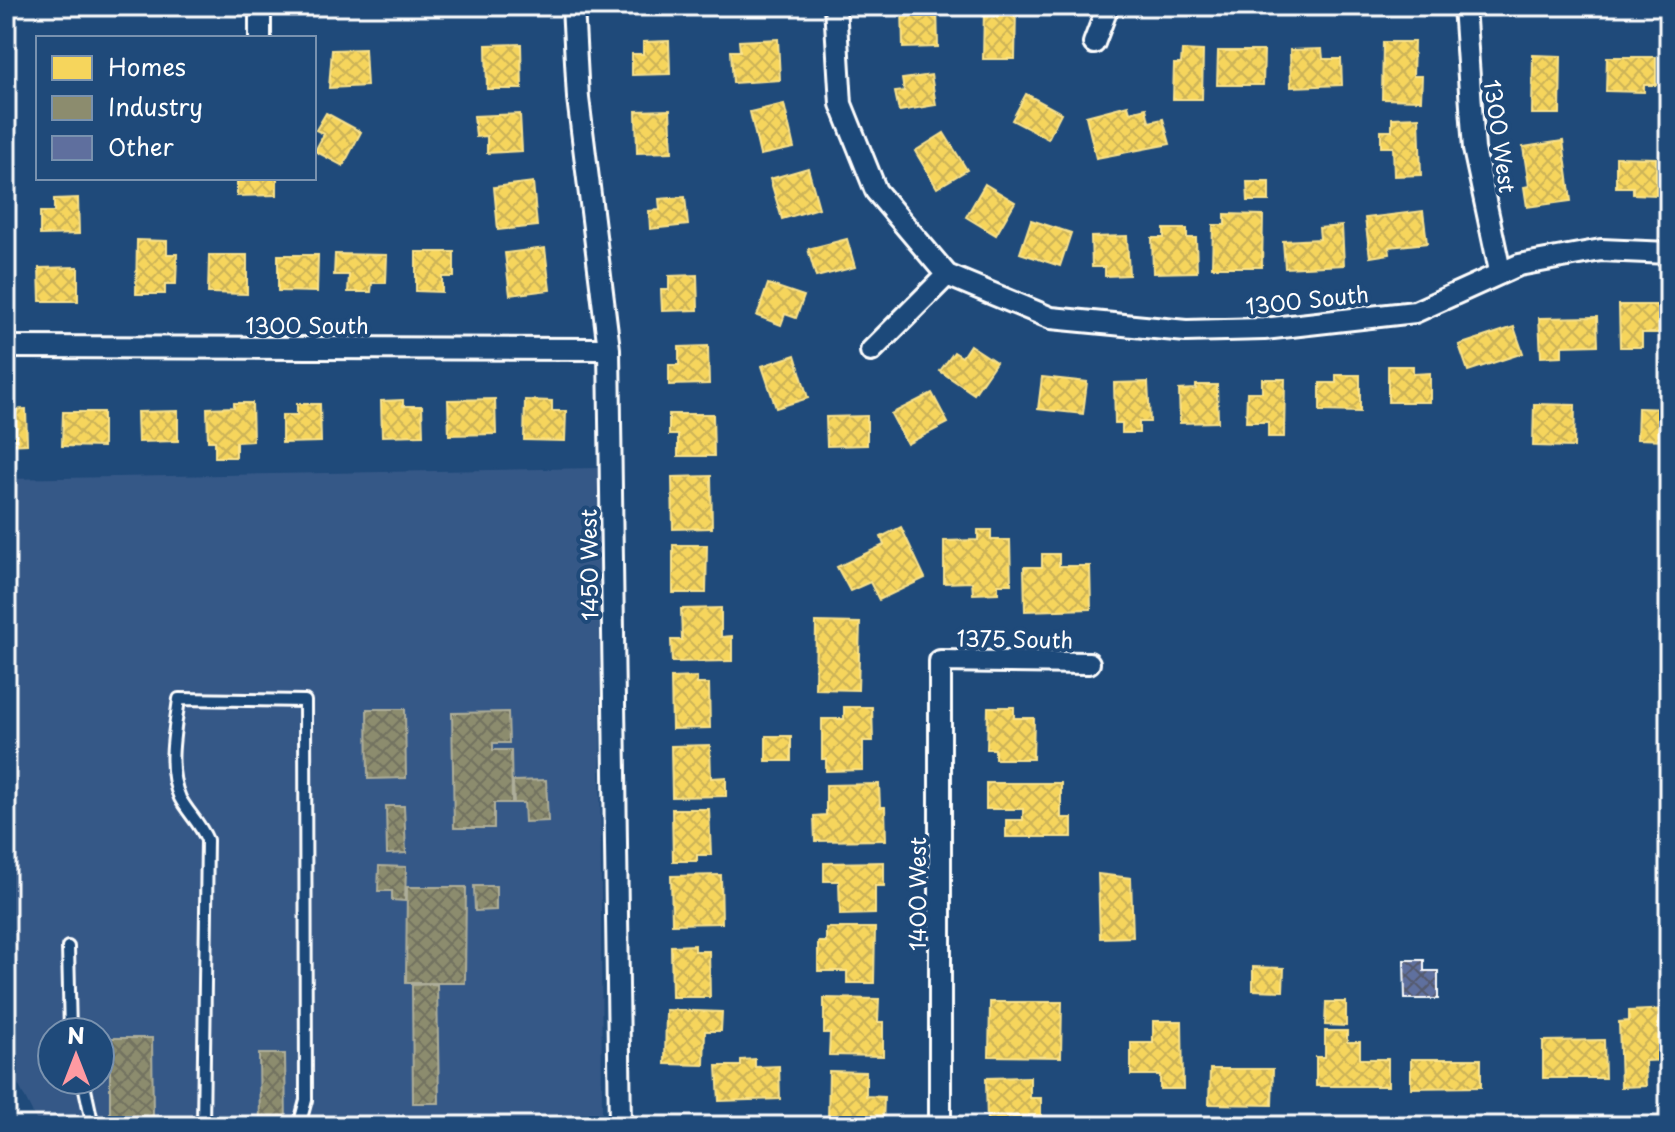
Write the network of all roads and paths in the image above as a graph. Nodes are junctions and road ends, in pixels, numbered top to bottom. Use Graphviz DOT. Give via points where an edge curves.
graph roads {
  1 [pos="260,6"];
  2 [pos="573,6"];
  3 [pos="835,6"];
  4 [pos="1108,6"];
  5 [pos="1464,6"];
  6 [pos="260,36"];
  7 [pos="1094,43"];
  8 [pos="1669,253"];
  9 [pos="1500,271"];
  10 [pos="947,275"];
  11 [pos="6,347"];
  12 [pos="609,349"];
  13 [pos="871,351"];
  14 [pos="940,661"];
  15 [pos="1089,663"];
  16 [pos="68,947"];
  17 [pos="70,1016"];
  18 [pos="86,1096"];
  19 [pos="93,1126"];
  20 [pos="203,1126"];
  21 [pos="299,1126"];
  22 [pos="620,1126"];
  23 [pos="940,1126"];
  1 -- 6 [label="street"];
  2 -- 12 [label="street, 1450 West" via="578,98"];
  3 -- 10 [label="street" via="841,104 876,191"];
  4 -- 7 [label="street"];
  5 -- 9 [label="street, 1300 West" via="1474,149"];
  8 -- 9 [label="street, 1300 South" via="1601,250"];
  9 -- 10 [label="street, 1300 South" via="1415,312 1264,329 1186,331 1051,318"];
  10 -- 13 [label="street"];
  11 -- 12 [label="street, 1300 South"];
  12 -- 22 [label="street, 1450 West"];
  14 -- 15 [label="street, 1375 South"];
  14 -- 23 [label="street, 1400 West"];
  16 -- 17 [label="lane"];
  18 -- 19 [label="lane"];
  20 -- 21 [label="lane" via="207,840 181,798 172,764 179,699 305,701 306,1100"];
}
